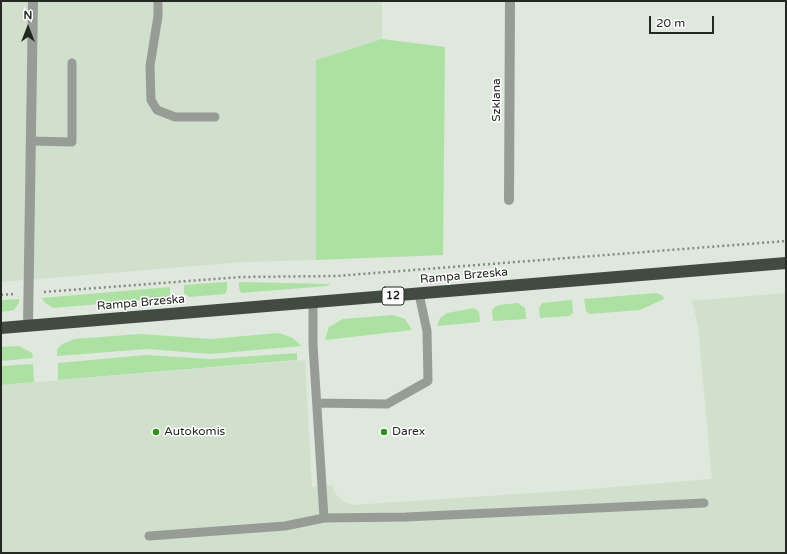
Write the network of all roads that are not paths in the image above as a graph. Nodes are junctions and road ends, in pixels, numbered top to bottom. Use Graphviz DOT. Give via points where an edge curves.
graph roads {
  1 [pos="33,1"];
  2 [pos="158,1"];
  3 [pos="510,1"];
  4 [pos="72,63"];
  5 [pos="214,118"];
  6 [pos="31,141"];
  7 [pos="510,200"];
  8 [pos="786,264"];
  9 [pos="419,294"];
  10 [pos="312,302"];
  11 [pos="28,326"];
  12 [pos="1,328"];
  13 [pos="317,403"];
  14 [pos="704,502"];
  15 [pos="324,518"];
  16 [pos="149,536"];
  1 -- 6 [label="street"];
  2 -- 5 [label="lane" via="150,66 151,100 157,110 175,117"];
  3 -- 7 [label="street, Szklana"];
  4 -- 6 [label="lane" via="72,142"];
  6 -- 11 [label="street"];
  8 -- 9 [label="highway, Rampa Brzeska / 12"];
  9 -- 10 [label="highway, Rampa Brzeska / 12"];
  9 -- 13 [label="lane" via="427,331 428,381 387,404"];
  10 -- 11 [label="highway, Rampa Brzeska / 12"];
  10 -- 13 [label="lane"];
  11 -- 12 [label="highway, Rampa Brzeska / 12"];
  13 -- 15 [label="lane"];
  14 -- 15 [label="lane" via="406,517"];
  15 -- 16 [label="lane" via="285,526"];
}
